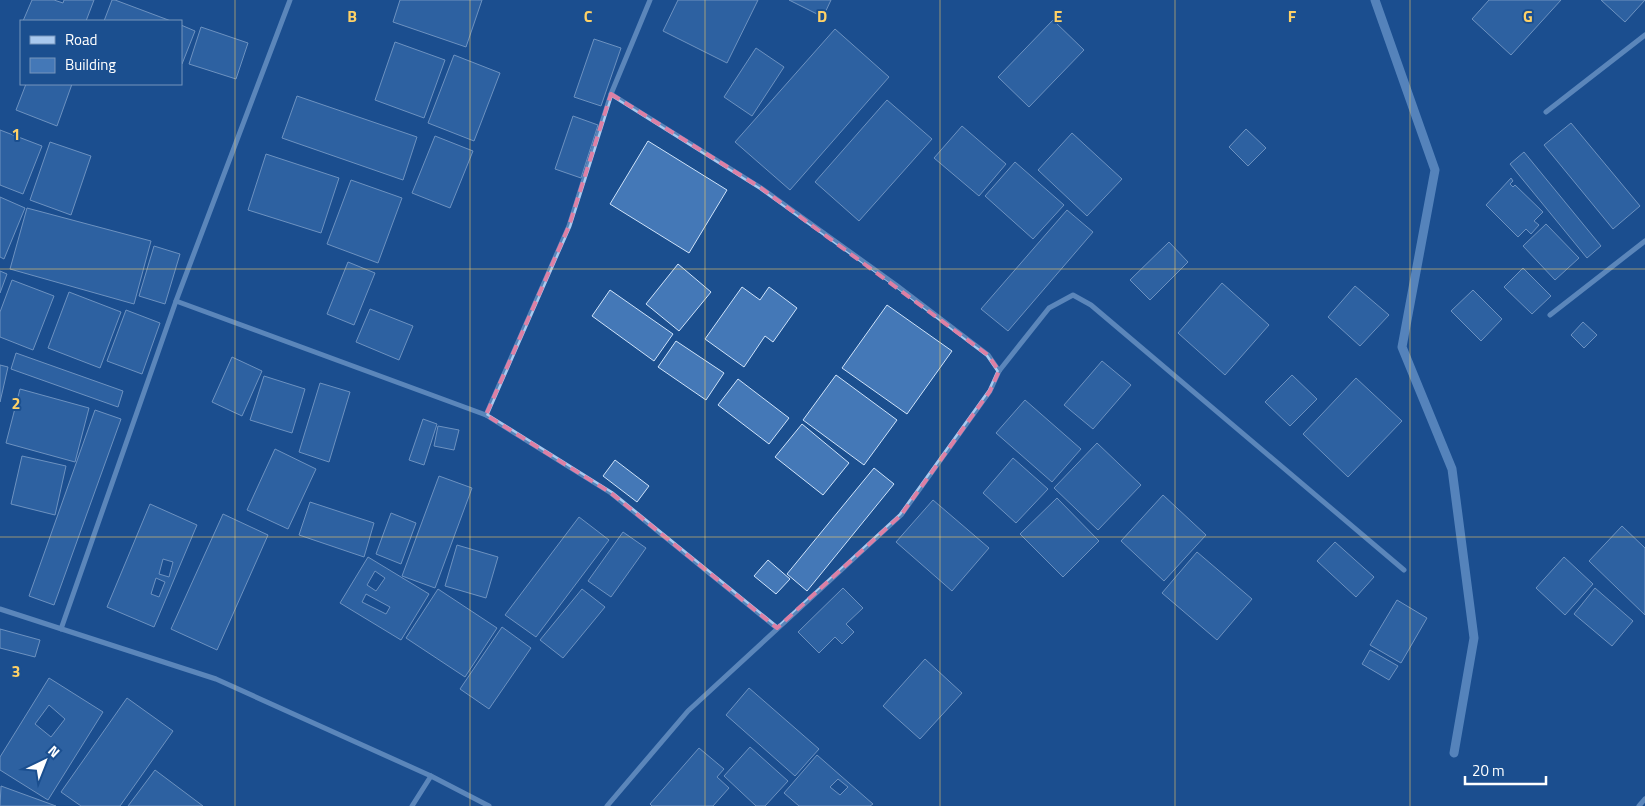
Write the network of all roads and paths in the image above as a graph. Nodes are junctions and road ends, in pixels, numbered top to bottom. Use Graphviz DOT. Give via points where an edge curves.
graph roads {
  1 [pos="290,0"];
  2 [pos="650,0"];
  3 [pos="1645,35"];
  4 [pos="611,94"];
  5 [pos="1546,112"];
  6 [pos="1645,241"];
  7 [pos="176,301"];
  8 [pos="1550,316"];
  9 [pos="999,371"];
  10 [pos="486,415"];
  11 [pos="1404,570"];
  12 [pos="0,609"];
  13 [pos="61,628"];
  14 [pos="777,628"];
  15 [pos="431,776"];
  16 [pos="1645,799"];
  17 [pos="412,806"];
  18 [pos="489,806"];
  19 [pos="607,806"];
  20 [pos="1639,806"];
  1 -- 7 [label="street"];
  2 -- 4 [label="street"];
  3 -- 5 [label="street"];
  4 -- 9 [label="street" via="761,188 988,354"];
  4 -- 10 [label="street" via="568,226"];
  6 -- 8 [label="street"];
  7 -- 10 [label="street"];
  7 -- 13 [label="street"];
  9 -- 11 [label="street" via="1049,308 1073,295 1091,304"];
  9 -- 14 [label="street" via="990,391 900,516"];
  10 -- 14 [label="street" via="611,493"];
  12 -- 13 [label="street"];
  13 -- 15 [label="street" via="216,679"];
  14 -- 19 [label="street" via="688,711"];
  15 -- 17 [label="street"];
  15 -- 18 [label="street"];
  16 -- 20 [label="street"];
}
